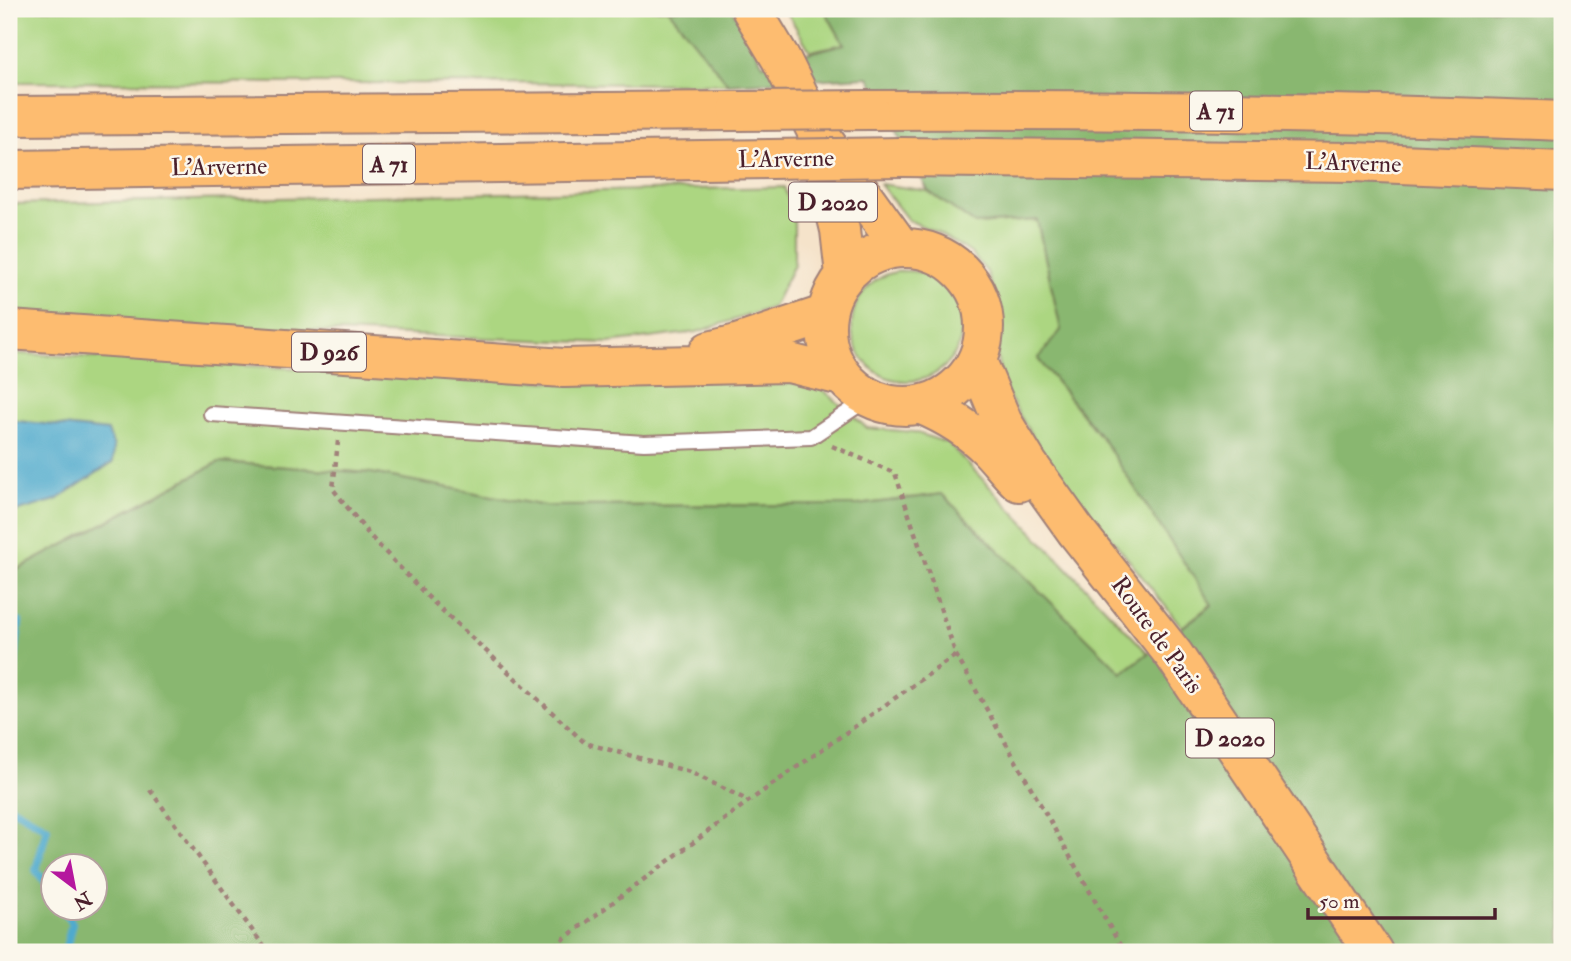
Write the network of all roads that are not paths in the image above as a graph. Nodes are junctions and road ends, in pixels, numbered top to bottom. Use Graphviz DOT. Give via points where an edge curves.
graph roads {
  1 [pos="751,9"];
  2 [pos="9,116"];
  3 [pos="1562,121"];
  4 [pos="816,130"];
  5 [pos="9,170"];
  6 [pos="1562,171"];
  7 [pos="901,248"];
  8 [pos="845,275"];
  9 [pos="827,314"];
  10 [pos="9,330"];
  11 [pos="977,361"];
  12 [pos="649,366"];
  13 [pos="856,387"];
  14 [pos="922,405"];
  15 [pos="211,414"];
  16 [pos="1076,531"];
  17 [pos="1373,952"];
  1 -- 4 [label="main road, D 2020"];
  2 -- 3 [label="main road, L'Arverne / A 71, bridge" via="1101,109"];
  4 -- 7 [label="main road, D 2020"];
  4 -- 8 [label="main road, D 2020" via="840,230"];
  5 -- 6 [label="main road, L'Arverne / A 71, bridge" via="901,157 1354,162"];
  7 -- 8 [label="main road" via="870,256"];
  7 -- 11 [label="main road" via="940,256 971,283 979,297 985,329"];
  8 -- 9 [label="main road"];
  9 -- 12 [label="main road, D 926" via="737,344"];
  9 -- 13 [label="main road" via="830,353"];
  10 -- 12 [label="main road, D 926" via="564,368"];
  11 -- 14 [label="main road" via="954,389"];
  11 -- 16 [label="main road, D 2020" via="1003,424"];
  12 -- 13 [label="main road, D 926" via="789,363"];
  13 -- 14 [label="main road" via="886,404"];
  13 -- 15 [label="lane" via="811,437 643,443"];
  14 -- 16 [label="main road, D 2020" via="988,447 1014,477"];
  16 -- 17 [label="main road, Route de Paris / D 2020" via="1174,655"];
}
